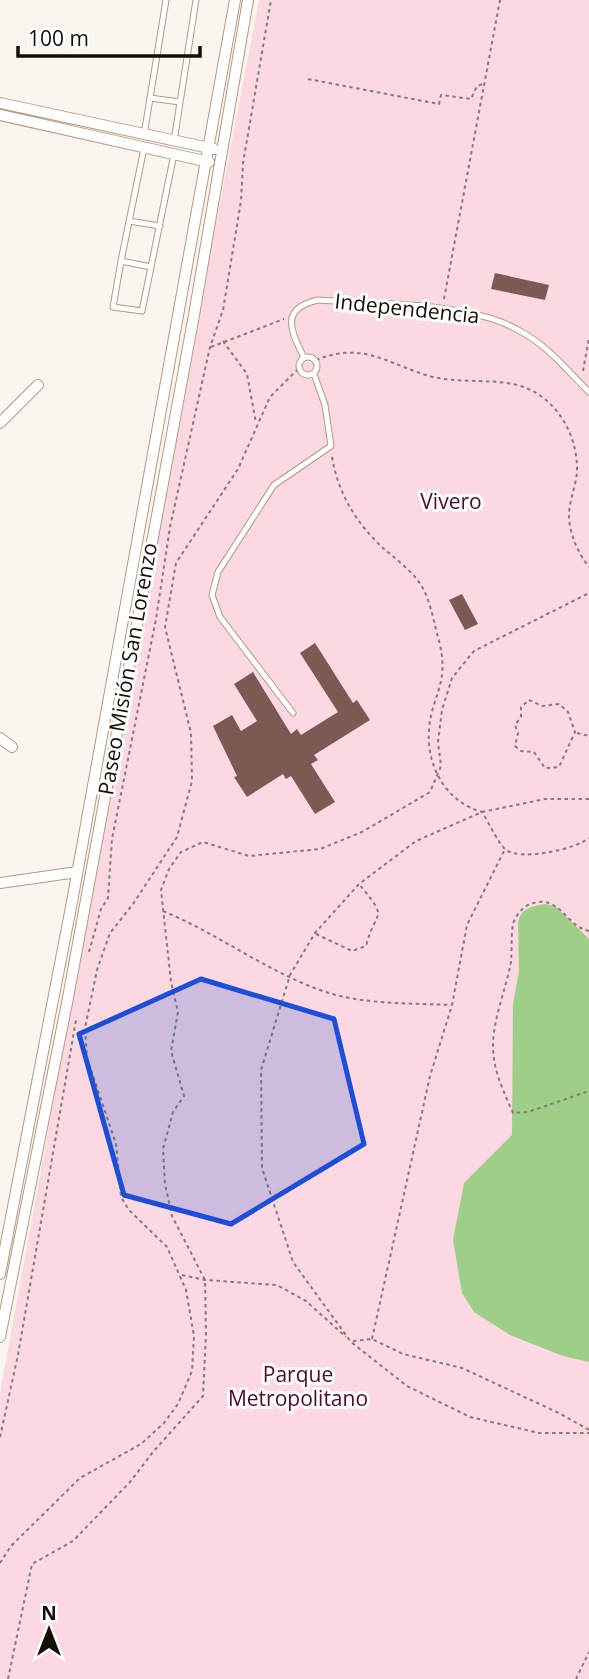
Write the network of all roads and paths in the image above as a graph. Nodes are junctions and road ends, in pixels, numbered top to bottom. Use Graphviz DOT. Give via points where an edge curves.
graph roads {
  1 [pos="166,0"];
  2 [pos="196,0"];
  3 [pos="235,0"];
  4 [pos="248,0"];
  5 [pos="271,0"];
  6 [pos="500,0"];
  7 [pos="308,79"];
  8 [pos="484,83"];
  9 [pos="150,98"];
  10 [pos="180,102"];
  11 [pos="0,103"];
  12 [pos="0,116"];
  13 [pos="144,135"];
  14 [pos="174,141"];
  15 [pos="144,148"];
  16 [pos="208,148"];
  17 [pos="221,150"];
  18 [pos="174,154"];
  19 [pos="205,161"];
  20 [pos="218,163"];
  21 [pos="129,221"];
  22 [pos="160,226"];
  23 [pos="121,261"];
  24 [pos="151,267"];
  25 [pos="442,310"];
  26 [pos="293,315"];
  27 [pos="589,338"];
  28 [pos="223,341"];
  29 [pos="210,347"];
  30 [pos="304,358"];
  31 [pos="316,360"];
  32 [pos="299,368"];
  33 [pos="314,374"];
  34 [pos="580,383"];
  35 [pos="38,385"];
  36 [pos="589,392"];
  37 [pos="5,412"];
  38 [pos="0,423"];
  39 [pos="256,423"];
  40 [pos="331,446"];
  41 [pos="589,567"];
  42 [pos="589,593"];
  43 [pos="293,713"];
  44 [pos="575,732"];
  45 [pos="589,736"];
  46 [pos="0,738"];
  47 [pos="12,747"];
  48 [pos="438,778"];
  49 [pos="589,799"];
  50 [pos="482,812"];
  51 [pos="589,838"];
  52 [pos="505,849"];
  53 [pos="77,872"];
  54 [pos="0,883"];
  55 [pos="359,884"];
  56 [pos="163,911"];
  57 [pos="589,931"];
  58 [pos="315,933"];
  59 [pos="87,961"];
  60 [pos="290,975"];
  61 [pos="452,1006"];
  62 [pos="78,1012"];
  63 [pos="589,1091"];
  64 [pos="0,1274"];
  65 [pos="181,1275"];
  66 [pos="205,1280"];
  67 [pos="0,1337"];
  68 [pos="372,1339"];
  69 [pos="351,1342"];
  70 [pos="589,1432"];
  71 [pos="0,1437"];
  72 [pos="0,1563"];
  73 [pos="589,1652"];
  74 [pos="8,1679"];
  75 [pos="576,1679"];
  1 -- 9 [label="lane"];
  2 -- 10 [label="lane"];
  3 -- 16 [label="street, Paseo Misión San Lorenzo"];
  4 -- 17 [label="street, Paseo Misión San Lorenzo"];
  5 -- 29 [label="path" via="223,310"];
  6 -- 8 [label="path"];
  7 -- 8 [label="path" via="439,104 441,95 471,99 477,86"];
  8 -- 25 [label="path"];
  9 -- 10 [label="lane"];
  9 -- 13 [label="lane"];
  10 -- 14 [label="lane"];
  11 -- 13 [label="street"];
  12 -- 15 [label="street"];
  13 -- 14 [label="street"];
  14 -- 16 [label="street"];
  15 -- 18 [label="street"];
  15 -- 21 [label="lane"];
  16 -- 17 [label="street"];
  16 -- 19 [label="street, Paseo Misión San Lorenzo"];
  17 -- 20 [label="street, Paseo Misión San Lorenzo"];
  18 -- 19 [label="street"];
  18 -- 22 [label="lane"];
  19 -- 20 [label="street"];
  19 -- 53 [label="street, Paseo Misión San Lorenzo"];
  20 -- 67 [label="street, Paseo Misión San Lorenzo" via="67,1003"];
  21 -- 22 [label="lane"];
  21 -- 23 [label="lane"];
  22 -- 24 [label="lane"];
  23 -- 24 [label="lane"];
  23 -- 24 [label="lane" via="113,307 142,311"];
  25 -- 26 [label="lane, Independencia" via="318,300 304,303"];
  25 -- 34 [label="lane, Independencia" via="496,319 522,331 550,351"];
  26 -- 28 [label="path"];
  26 -- 30 [label="lane" via="292,336"];
  27 -- 34 [label="path"];
  28 -- 29 [label="path"];
  28 -- 39 [label="path" via="247,374"];
  29 -- 59 [label="path" via="126,758 107,898"];
  30 -- 31 [label="lane"];
  30 -- 32 [label="lane"];
  31 -- 33 [label="lane"];
  31 -- 41 [label="path" via="368,353 416,373 456,382 513,384 540,396 564,419 574,442 577,472 569,518 575,545"];
  32 -- 33 [label="lane" via="306,375"];
  32 -- 39 [label="path" via="270,397"];
  33 -- 40 [label="lane" via="326,405"];
  34 -- 36 [label="lane, Independencia"];
  35 -- 37 [label="street"];
  37 -- 38 [label="street"];
  39 -- 65 [label="path" via="238,469 176,563 165,626 191,733 192,780 177,837 110,933 94,979 85,1028 90,1069 116,1144 121,1197 167,1247"];
  40 -- 43 [label="lane" via="274,485 218,572 212,595 220,617"];
  40 -- 48 [label="path" via="334,469 351,511 422,586 429,606 443,668 429,729"];
  42 -- 48 [label="path" via="474,651 452,678 442,710"];
  44 -- 44 [label="path" via="559,767 545,768 534,752 515,746 515,725 521,707 529,700 542,706 559,704 568,712"];
  44 -- 45 [label="path"];
  46 -- 47 [label="street"];
  48 -- 50 [label="path" via="466,807"];
  48 -- 56 [label="path" via="430,792 362,832 320,849 249,856 203,842 181,852 161,891"];
  49 -- 50 [label="path" via="545,799"];
  50 -- 52 [label="path"];
  50 -- 55 [label="path" via="416,841"];
  51 -- 52 [label="path" via="567,849 515,853"];
  52 -- 61 [label="path" via="467,925"];
  53 -- 54 [label="street"];
  53 -- 64 [label="street, Paseo Misión San Lorenzo"];
  55 -- 58 [label="path"];
  55 -- 58 [label="path" via="377,907 378,923 366,946 352,951"];
  56 -- 60 [label="path"];
  56 -- 66 [label="path" via="178,1012 171,1051 184,1096 173,1112 163,1149 165,1184 172,1216"];
  57 -- 63 [label="path" via="557,905 546,902 527,905 519,913 513,923 511,960 493,1045 498,1078 513,1113"];
  58 -- 60 [label="path"];
  60 -- 61 [label="path" via="318,989 381,1002"];
  60 -- 69 [label="path" via="261,1070 262,1168 293,1262"];
  61 -- 68 [label="path" via="430,1076"];
  62 -- 71 [label="path"];
  65 -- 66 [label="path"];
  65 -- 72 [label="path" via="194,1336 192,1371 177,1404 141,1444 80,1478 11,1546"];
  66 -- 69 [label="path" via="277,1285 306,1301"];
  66 -- 74 [label="path" via="203,1396 74,1541 32,1564"];
  68 -- 69 [label="path"];
  68 -- 70 [label="path" via="403,1354 481,1375"];
  69 -- 70 [label="path" via="407,1386 470,1417 539,1433"];
  73 -- 75 [label="path"];
}
